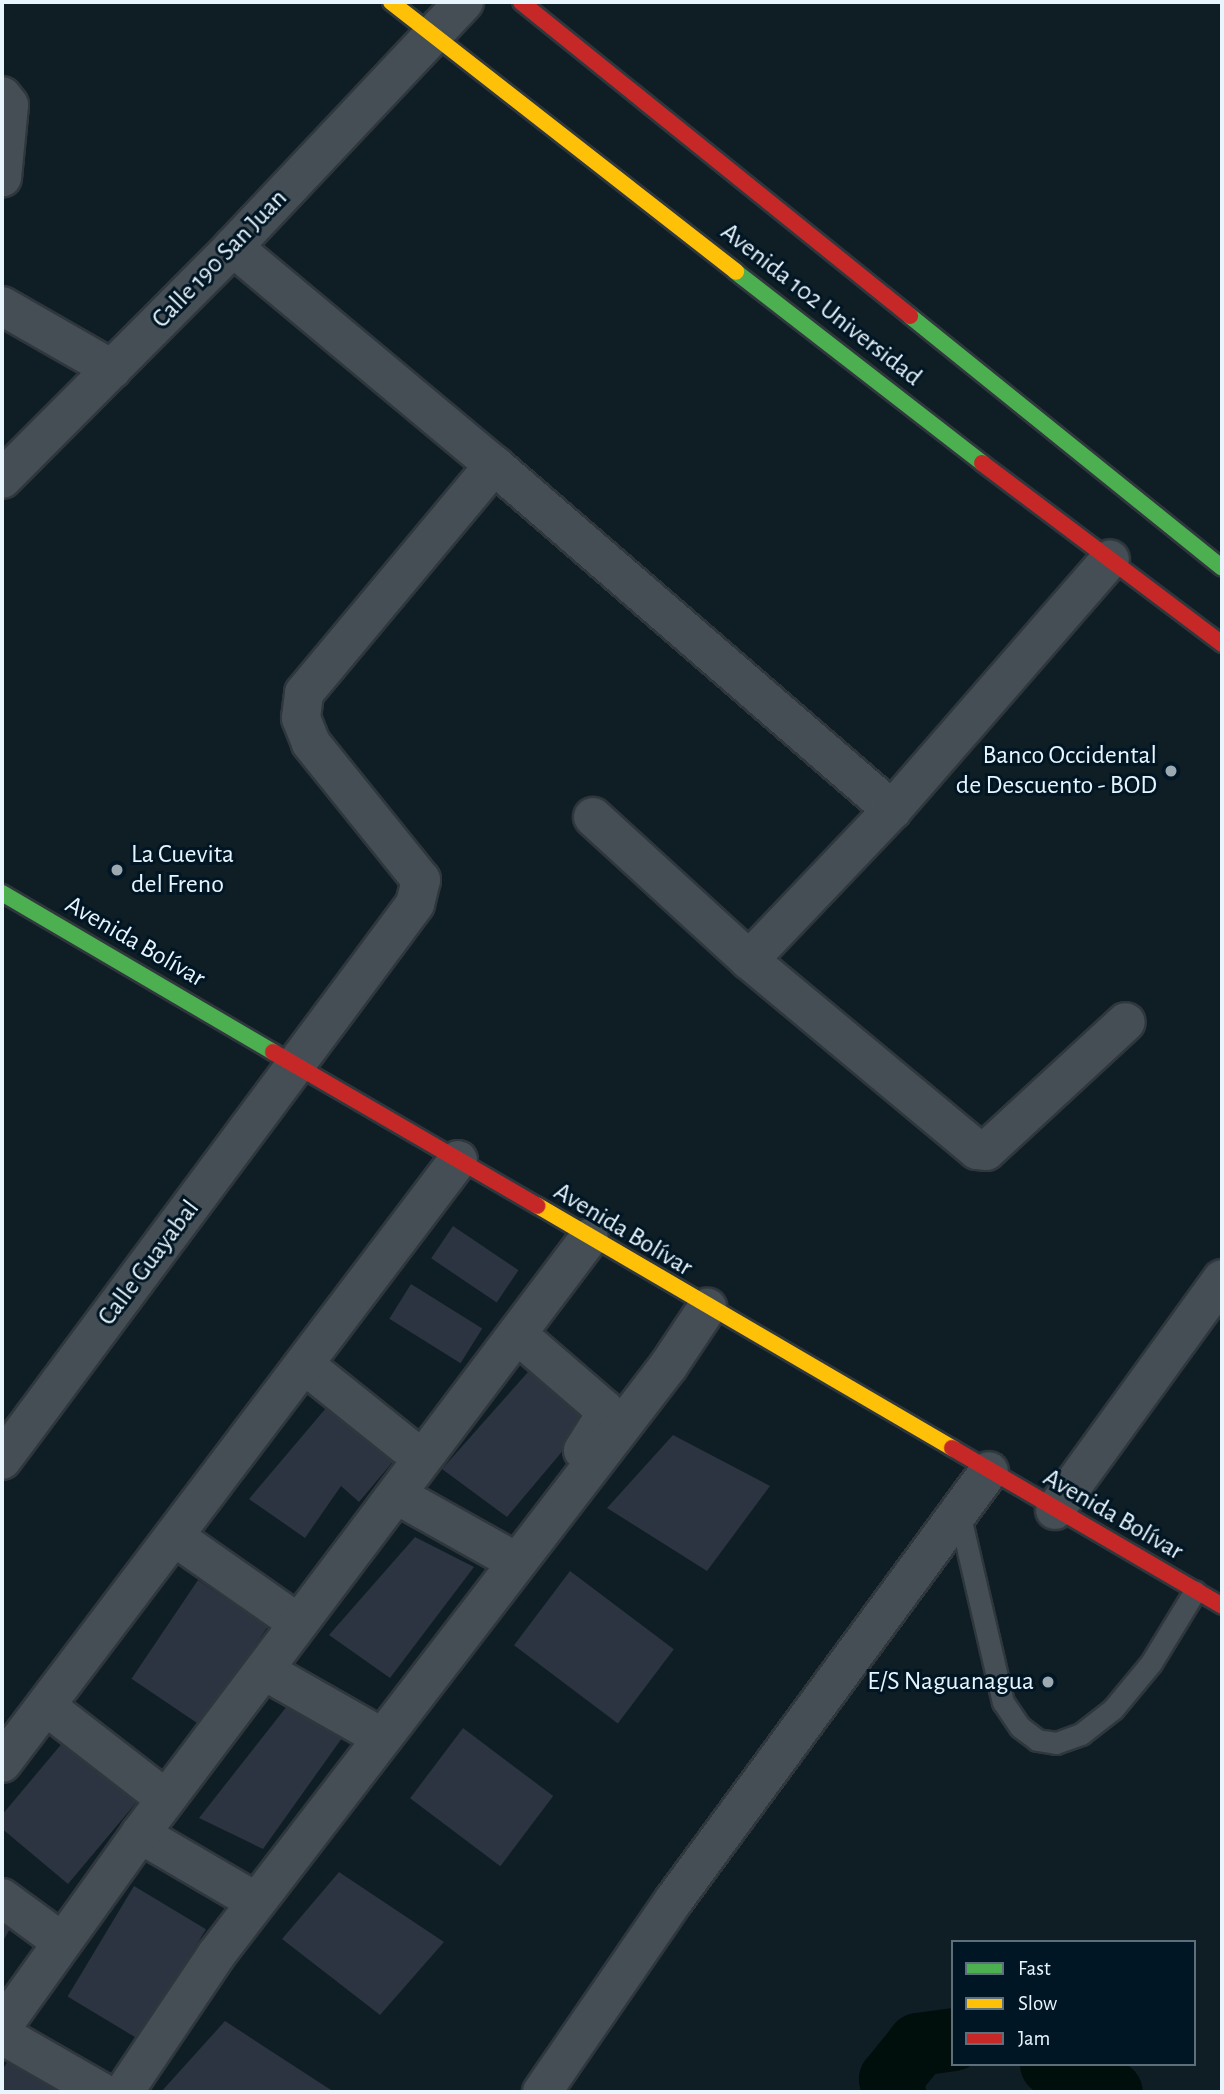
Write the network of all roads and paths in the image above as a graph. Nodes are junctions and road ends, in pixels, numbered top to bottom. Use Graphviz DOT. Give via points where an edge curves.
graph roads {
  1 [pos="391,2"];
  2 [pos="464,2"];
  3 [pos="521,2"];
  4 [pos="434,34"];
  5 [pos="2,96"];
  6 [pos="2,178"];
  7 [pos="233,247"];
  8 [pos="2,306"];
  9 [pos="112,369"];
  10 [pos="494,465"];
  11 [pos="2,479"];
  12 [pos="1110,559"];
  13 [pos="1222,568"];
  14 [pos="1222,644"];
  15 [pos="892,810"];
  16 [pos="593,817"];
  17 [pos="2,892"];
  18 [pos="748,960"];
  19 [pos="1126,1022"];
  20 [pos="297,1066"];
  21 [pos="458,1160"];
  22 [pos="580,1233"];
  23 [pos="1222,1279"];
  24 [pos="707,1308"];
  25 [pos="517,1334"];
  26 [pos="306,1366"];
  27 [pos="406,1446"];
  28 [pos="2,1460"];
  29 [pos="989,1471"];
  30 [pos="397,1494"];
  31 [pos="1055,1510"];
  32 [pos="959,1511"];
  33 [pos="175,1537"];
  34 [pos="502,1554"];
  35 [pos="1195,1591"];
  36 [pos="1222,1606"];
  37 [pos="285,1614"];
  38 [pos="265,1671"];
  39 [pos="46,1706"];
  40 [pos="369,1730"];
  41 [pos="2,1763"];
  42 [pos="153,1789"];
  43 [pos="140,1835"];
  44 [pos="246,1896"];
  45 [pos="2,1898"];
  46 [pos="47,1931"];
  47 [pos="2,1995"];
  48 [pos="2,2027"];
  49 [pos="2,2035"];
  50 [pos="102,2092"];
  51 [pos="124,2092"];
  52 [pos="542,2092"];
  1 -- 4 [label="main road, Avenida 102 Universidad"];
  2 -- 4 [label="street, Calle 190 San Juan"];
  3 -- 13 [label="main road, Avenida 102 Universidad"];
  4 -- 7 [label="street, Calle 190 San Juan"];
  4 -- 12 [label="main road, Avenida 102 Universidad"];
  5 -- 6 [label="street" via="9,105"];
  7 -- 9 [label="street, Calle 190 San Juan"];
  7 -- 10 [label="street"];
  8 -- 9 [label="street"];
  9 -- 11 [label="street, Calle 190 San Juan"];
  10 -- 15 [label="street"];
  10 -- 20 [label="street, Calle Guayabal" via="304,693 301,718 311,743 421,880 415,904"];
  12 -- 14 [label="main road, Avenida 102 Universidad"];
  12 -- 15 [label="street"];
  15 -- 18 [label="street"];
  16 -- 18 [label="street"];
  17 -- 20 [label="main road, Avenida Bolívar"];
  18 -- 19 [label="street" via="980,1151 986,1151"];
  20 -- 21 [label="main road, Avenida Bolívar"];
  20 -- 28 [label="street, Calle Guayabal"];
  21 -- 22 [label="main road, Avenida Bolívar"];
  21 -- 26 [label="street"];
  22 -- 24 [label="main road, Avenida Bolívar"];
  22 -- 25 [label="street" via="549,1297"];
  22 -- 27 [label="street"];
  23 -- 31 [label="street"];
  24 -- 29 [label="main road, Avenida Bolívar"];
  24 -- 51 [label="street" via="669,1365 216,1955"];
  25 -- 30 [label="street"];
  25 -- 34 [label="street" via="542,1352 604,1414 568,1471"];
  26 -- 27 [label="street"];
  26 -- 33 [label="street"];
  27 -- 37 [label="street"];
  29 -- 31 [label="main road, Avenida Bolívar"];
  29 -- 32 [label="street"];
  30 -- 34 [label="street"];
  30 -- 38 [label="street"];
  31 -- 35 [label="main road, Avenida Bolívar"];
  32 -- 35 [label="lane" via="1003,1702 1020,1727 1037,1740 1056,1743 1081,1734 1113,1709 1151,1663"];
  32 -- 52 [label="street" via="674,1900"];
  33 -- 37 [label="street"];
  33 -- 39 [label="street"];
  34 -- 40 [label="street"];
  35 -- 36 [label="main road, Avenida Bolívar"];
  37 -- 42 [label="street" via="253,1663"];
  38 -- 40 [label="street"];
  38 -- 43 [label="street"];
  39 -- 41 [label="street"];
  39 -- 42 [label="street"];
  40 -- 44 [label="street"];
  42 -- 46 [label="street"];
  43 -- 44 [label="street"];
  43 -- 48 [label="street"];
  44 -- 50 [label="street"];
  45 -- 46 [label="street"];
  46 -- 47 [label="street"];
  49 -- 50 [label="street"];
}
